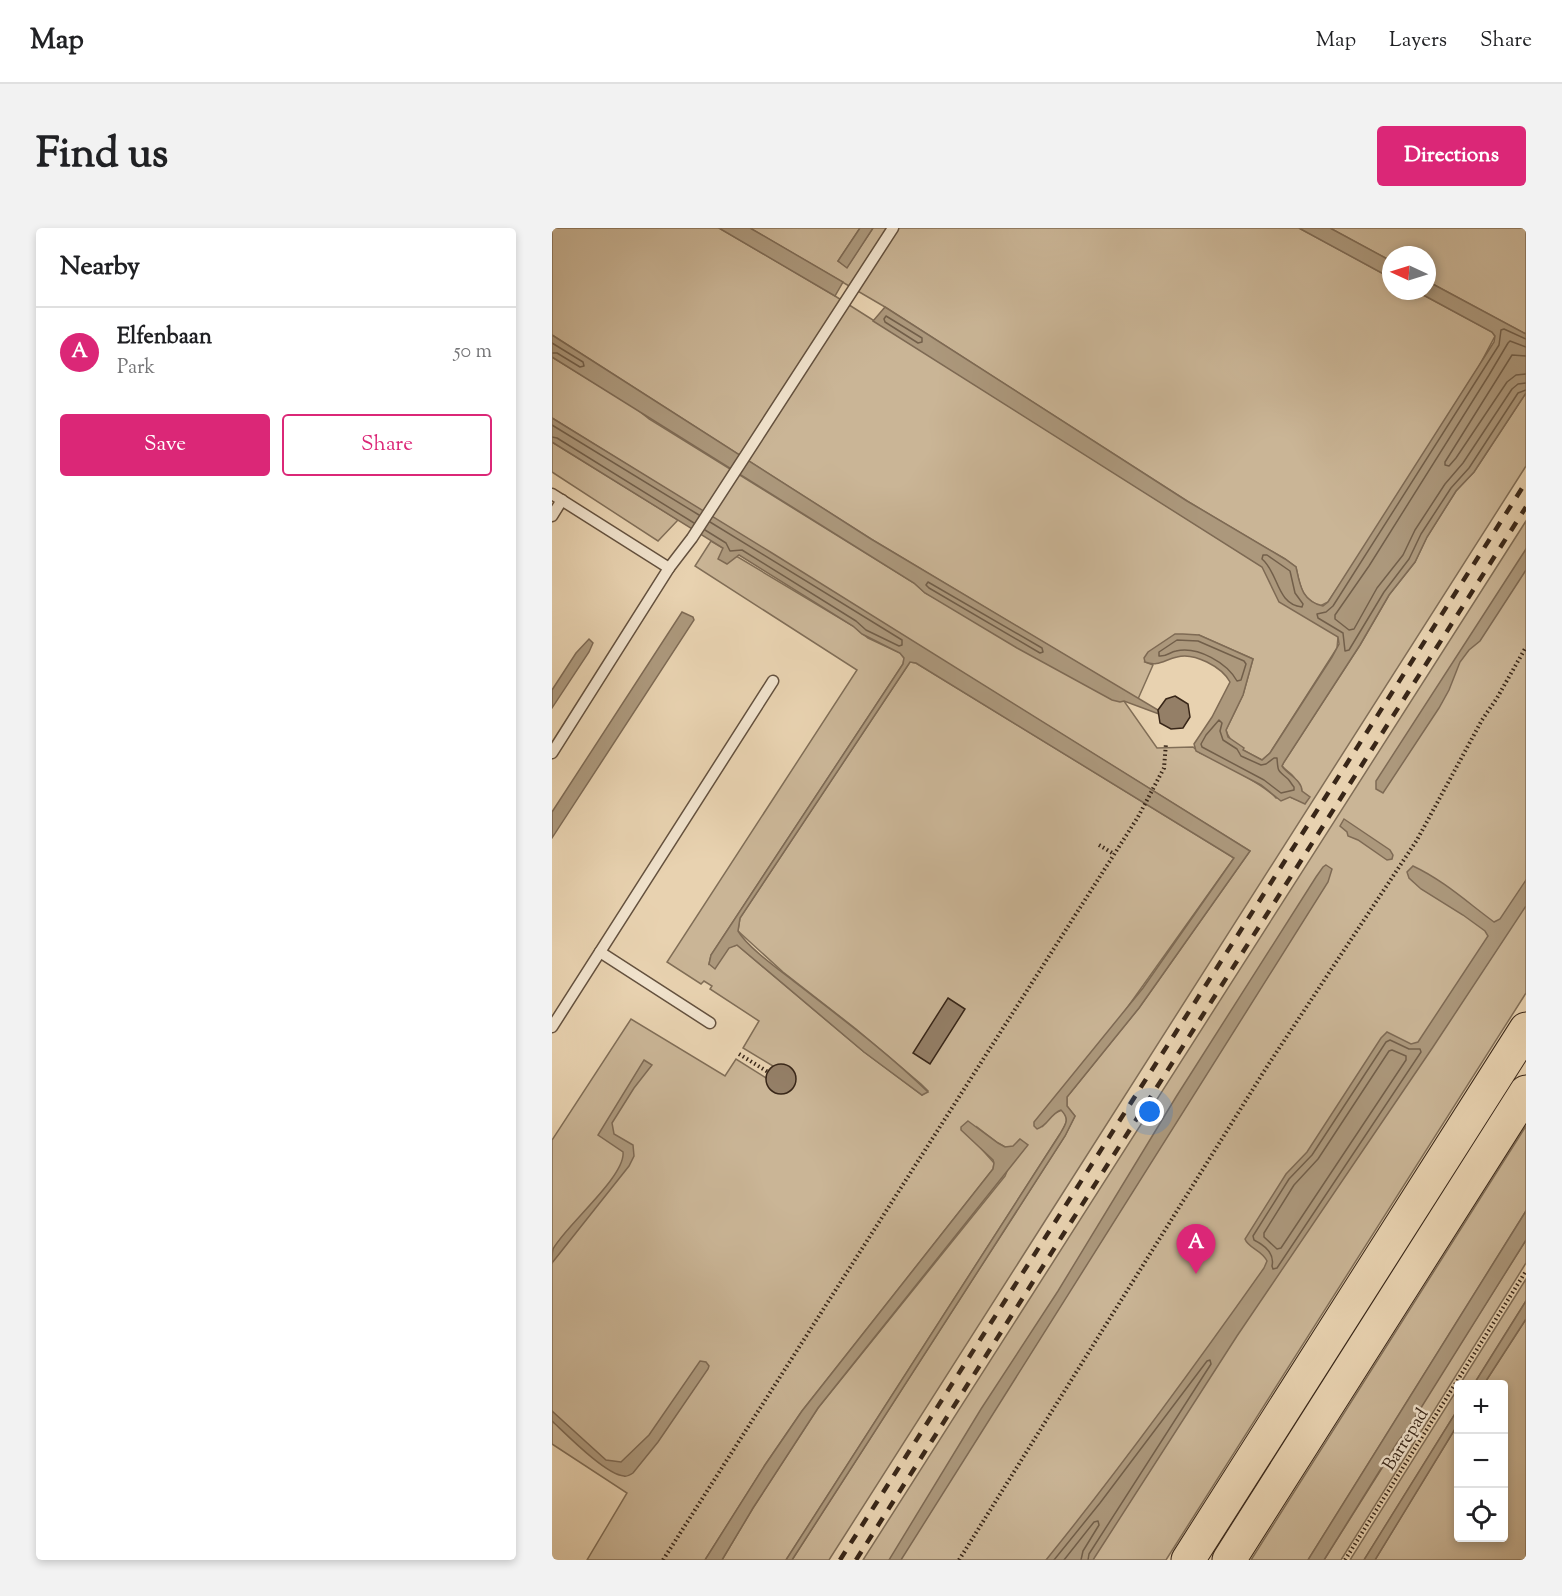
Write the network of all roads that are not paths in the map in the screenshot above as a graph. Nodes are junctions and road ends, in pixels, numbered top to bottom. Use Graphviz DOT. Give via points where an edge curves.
graph roads {
  1 [pos="893,228"];
  2 [pos="552,494"];
  3 [pos="562,500"];
  4 [pos="552,516"];
  5 [pos="669,568"];
  6 [pos="773,681"];
  7 [pos="552,753"];
  8 [pos="600,952"];
  9 [pos="710,1023"];
  10 [pos="552,1027"];
  11 [pos="1526,1029"];
  12 [pos="1526,1092"];
  13 [pos="1188,1560"];
  14 [pos="1229,1560"];
  1 -- 5 [label="lane" via="693,538"];
  2 -- 3 [label="lane"];
  3 -- 4 [label="lane"];
  3 -- 5 [label="lane"];
  5 -- 7 [label="lane"];
  6 -- 8 [label="lane"];
  8 -- 9 [label="lane"];
  8 -- 10 [label="lane"];
  11 -- 13 [label="highway"];
  12 -- 14 [label="highway"];
}
